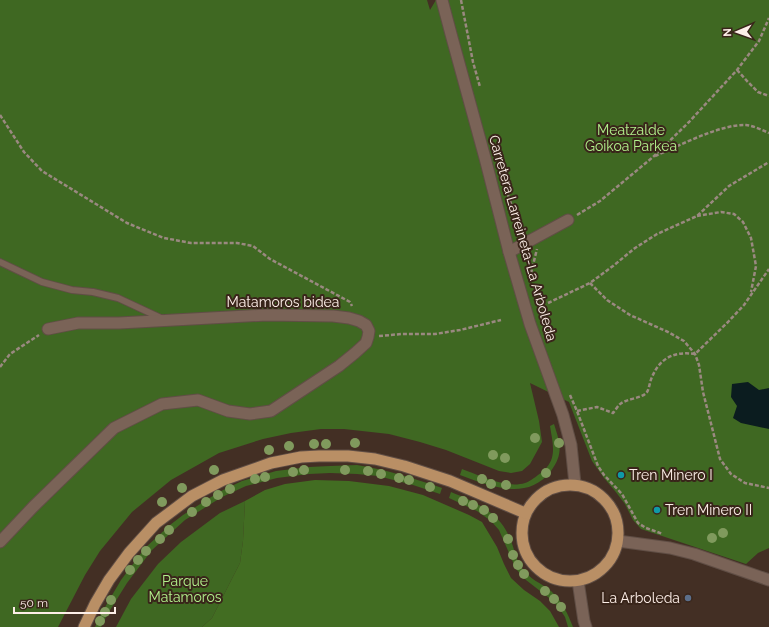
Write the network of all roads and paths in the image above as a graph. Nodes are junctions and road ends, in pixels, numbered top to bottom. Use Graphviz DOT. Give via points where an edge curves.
graph roads {
  1 [pos="442,0"];
  2 [pos="461,0"];
  3 [pos="769,18"];
  4 [pos="738,70"];
  5 [pos="480,89"];
  6 [pos="769,96"];
  7 [pos="0,115"];
  8 [pos="769,133"];
  9 [pos="653,157"];
  10 [pos="769,162"];
  11 [pos="508,194"];
  12 [pos="697,216"];
  13 [pos="568,220"];
  14 [pos="541,235"];
  15 [pos="525,244"];
  16 [pos="509,252"];
  17 [pos="0,262"];
  18 [pos="769,269"];
  19 [pos="531,283"];
  20 [pos="590,283"];
  21 [pos="751,294"];
  22 [pos="548,303"];
  23 [pos="167,320"];
  24 [pos="502,320"];
  25 [pos="360,321"];
  26 [pos="48,329"];
  27 [pos="368,337"];
  28 [pos="695,354"];
  29 [pos="0,367"];
  30 [pos="568,391"];
  31 [pos="577,411"];
  32 [pos="575,484"];
  33 [pos="769,488"];
  34 [pos="525,513"];
  35 [pos="668,535"];
  36 [pos="618,541"];
  37 [pos="0,542"];
  38 [pos="769,580"];
  39 [pos="578,581"];
  40 [pos="84,627"];
  41 [pos="586,627"];
  1 -- 16 [label="street, Carretera Larreineta-La Arboleda"];
  2 -- 5 [label="path"];
  3 -- 4 [label="path" via="759,41"];
  4 -- 6 [label="path" via="758,92"];
  4 -- 9 [label="path"];
  7 -- 25 [label="path" via="24,152 42,171 127,223 164,238 191,243 237,243 253,246 270,260 350,302"];
  8 -- 9 [label="path" via="759,128 732,126"];
  9 -- 13 [label="path" via="600,201"];
  10 -- 12 [label="path" via="729,186"];
  11 -- 15 [label="path"];
  12 -- 20 [label="path" via="657,234"];
  12 -- 21 [label="path" via="721,212 734,214 743,222 751,238 756,266"];
  13 -- 14 [label="street"];
  14 -- 15 [label="street"];
  14 -- 19 [label="path" via="530,277"];
  15 -- 16 [label="street"];
  16 -- 32 [label="street, Carretera Larreineta-La Arboleda" via="530,324 563,415 571,445"];
  17 -- 23 [label="lane" via="42,282 118,298"];
  18 -- 21 [label="path"];
  20 -- 22 [label="path"];
  20 -- 28 [label="path" via="607,300 630,315 684,341"];
  21 -- 28 [label="path" via="744,305"];
  23 -- 25 [label="street, Matamoros bidea" via="267,314 333,316"];
  23 -- 26 [label="street, Matamoros bidea" via="78,323"];
  24 -- 27 [label="path" via="435,334"];
  25 -- 27 [label="street" via="366,325"];
  26 -- 29 [label="path" via="10,354"];
  27 -- 37 [label="street" via="366,343 340,366 271,411 250,414 228,411 198,400 162,404 114,428"];
  28 -- 31 [label="path" via="676,354 665,359 656,369 647,392 619,405 614,413 597,407"];
  28 -- 33 [label="path" via="720,459 731,474 745,483"];
  30 -- 31 [label="path"];
  31 -- 35 [label="path" via="598,466 622,494 638,523"];
  32 -- 34 [label="main road" via="560,485 545,491 534,500"];
  32 -- 36 [label="main road" via="590,488 608,503 618,525"];
  34 -- 39 [label="main road" via="522,543 527,557 536,568 549,577 563,581"];
  34 -- 40 [label="main road" via="450,481 375,459 319,456 271,463 223,480 192,496 156,523 129,552 109,580"];
  36 -- 38 [label="street" via="694,554"];
  36 -- 39 [label="main road" via="614,555 605,567 592,576"];
  39 -- 41 [label="street"];
}
